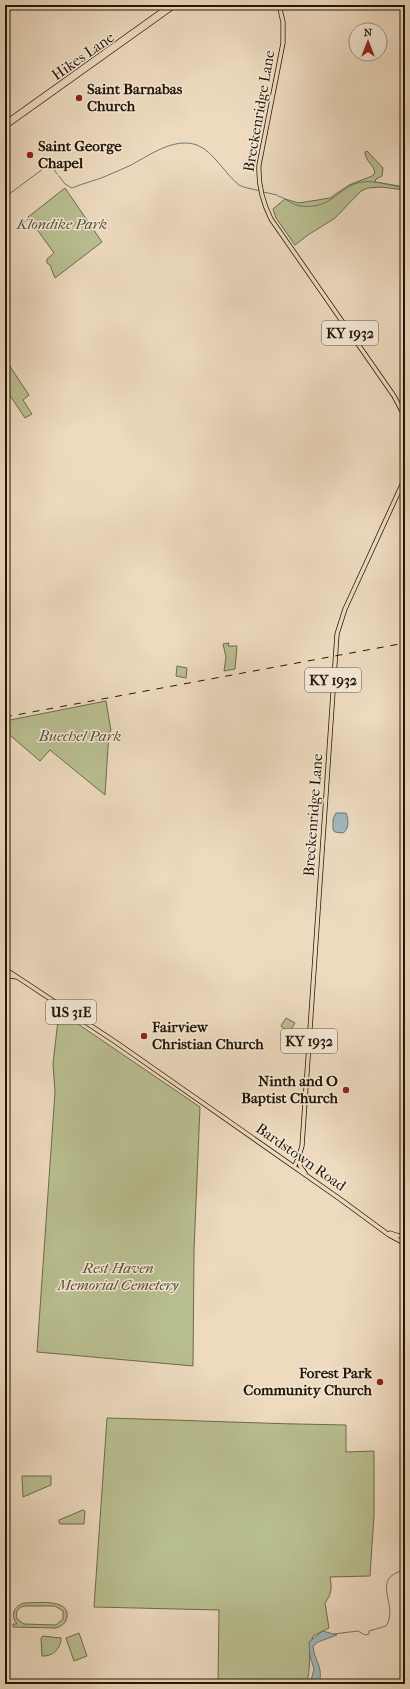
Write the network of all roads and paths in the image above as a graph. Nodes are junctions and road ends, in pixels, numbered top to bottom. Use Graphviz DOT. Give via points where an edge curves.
graph roads {
  1 [pos="170,5"];
  2 [pos="176,5"];
  3 [pos="279,5"];
  4 [pos="33,105"];
  5 [pos="5,123"];
  6 [pos="5,127"];
  7 [pos="405,417"];
  8 [pos="405,478"];
  9 [pos="5,970"];
  10 [pos="18,978"];
  11 [pos="5,979"];
  12 [pos="299,1158"];
  13 [pos="294,1167"];
  14 [pos="307,1176"];
  15 [pos="384,1230"];
  16 [pos="390,1232"];
  17 [pos="405,1233"];
  18 [pos="404,1243"];
  1 -- 4 [label="main road, Hikes Lane"];
  2 -- 4 [label="main road, Hikes Lane"];
  3 -- 7 [label="main road, Breckenridge Lane / KY 1932" via="283,22 283,43 259,165 262,197 273,220 394,396"];
  4 -- 5 [label="main road, Hikes Lane"];
  4 -- 6 [label="main road, Hikes Lane"];
  8 -- 12 [label="main road, Breckenridge Lane / KY 1932" via="343,613 336,645 318,927"];
  9 -- 10 [label="main road, Bardstown Road / US 31E"];
  10 -- 11 [label="main road" via="10,976"];
  10 -- 13 [label="main road, Bardstown Road / US 31E" via="117,1043"];
  12 -- 13 [label="main road, Breckenridge Lane / KY 1932"];
  12 -- 14 [label="main road" via="299,1165"];
  13 -- 14 [label="main road, Bardstown Road / US 31E"];
  14 -- 15 [label="main road, Bardstown Road / US 31E"];
  15 -- 16 [label="main road, Bardstown Road / US 31E"];
  15 -- 18 [label="main road, Bardstown Road / US 31E"];
  16 -- 17 [label="main road" via="399,1236"];
  16 -- 18 [label="main road, Bardstown Road / US 31E"];
}
